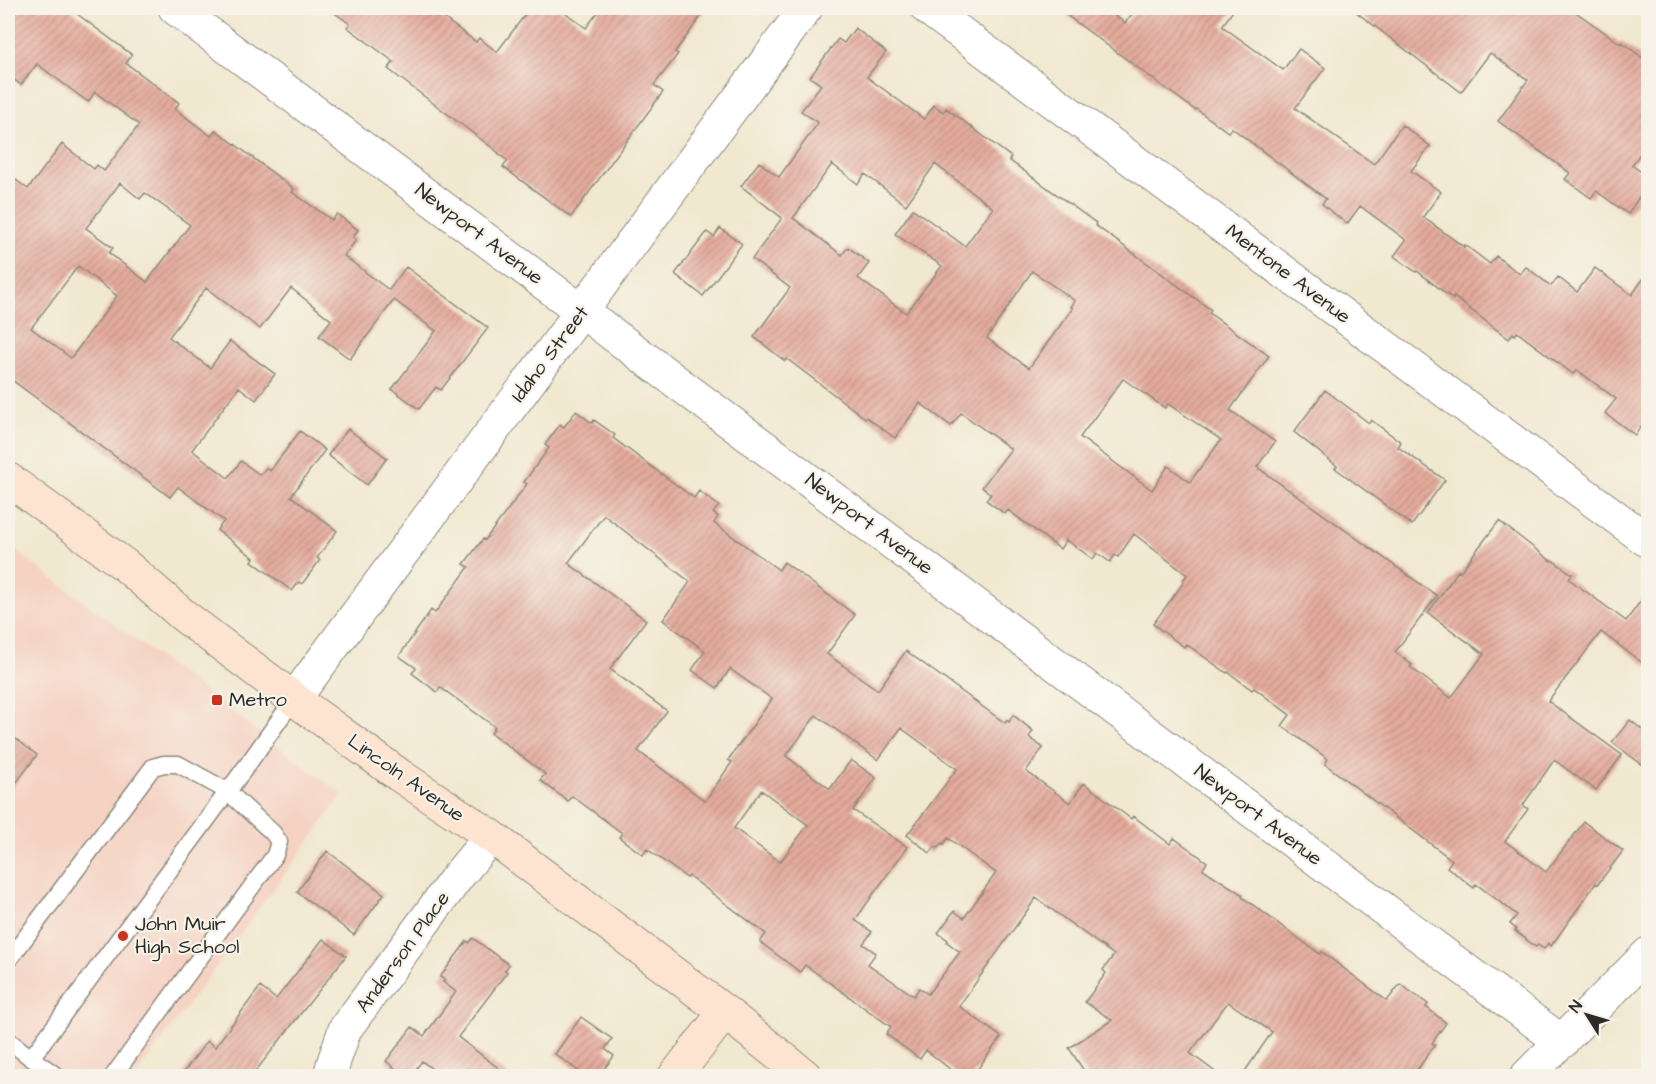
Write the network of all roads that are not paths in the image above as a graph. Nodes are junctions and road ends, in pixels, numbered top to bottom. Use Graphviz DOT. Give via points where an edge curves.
graph roads {
  1 [pos="175,8"];
  2 [pos="806,8"];
  3 [pos="927,8"];
  4 [pos="582,311"];
  5 [pos="8,479"];
  6 [pos="1648,541"];
  7 [pos="294,699"];
  8 [pos="227,791"];
  9 [pos="491,836"];
  10 [pos="1648,954"];
  11 [pos="8,961"];
  12 [pos="725,1012"];
  13 [pos="8,1040"];
  14 [pos="1562,1042"];
  15 [pos="31,1058"];
  16 [pos="57,1077"];
  17 [pos="113,1077"];
  18 [pos="330,1077"];
  19 [pos="675,1077"];
  20 [pos="805,1077"];
  21 [pos="1527,1077"];
  1 -- 4 [label="street, Newport Avenue"];
  2 -- 4 [label="street, Idaho Street"];
  3 -- 6 [label="street, Mentone Avenue"];
  4 -- 7 [label="street, Idaho Street"];
  4 -- 14 [label="street, Newport Avenue"];
  5 -- 7 [label="main road, Lincoln Avenue"];
  7 -- 8 [label="lane"];
  7 -- 9 [label="main road, Lincoln Avenue"];
  8 -- 11 [label="lane" via="178,764 153,767"];
  8 -- 15 [label="lane"];
  8 -- 17 [label="lane" via="273,833 279,842 275,855"];
  9 -- 12 [label="main road, Lincoln Avenue"];
  9 -- 18 [label="street, Anderson Place" via="345,1029"];
  10 -- 14 [label="street"];
  12 -- 19 [label="main road"];
  12 -- 20 [label="main road, Lincoln Avenue"];
  13 -- 15 [label="lane"];
  14 -- 21 [label="street"];
  15 -- 16 [label="lane"];
}
